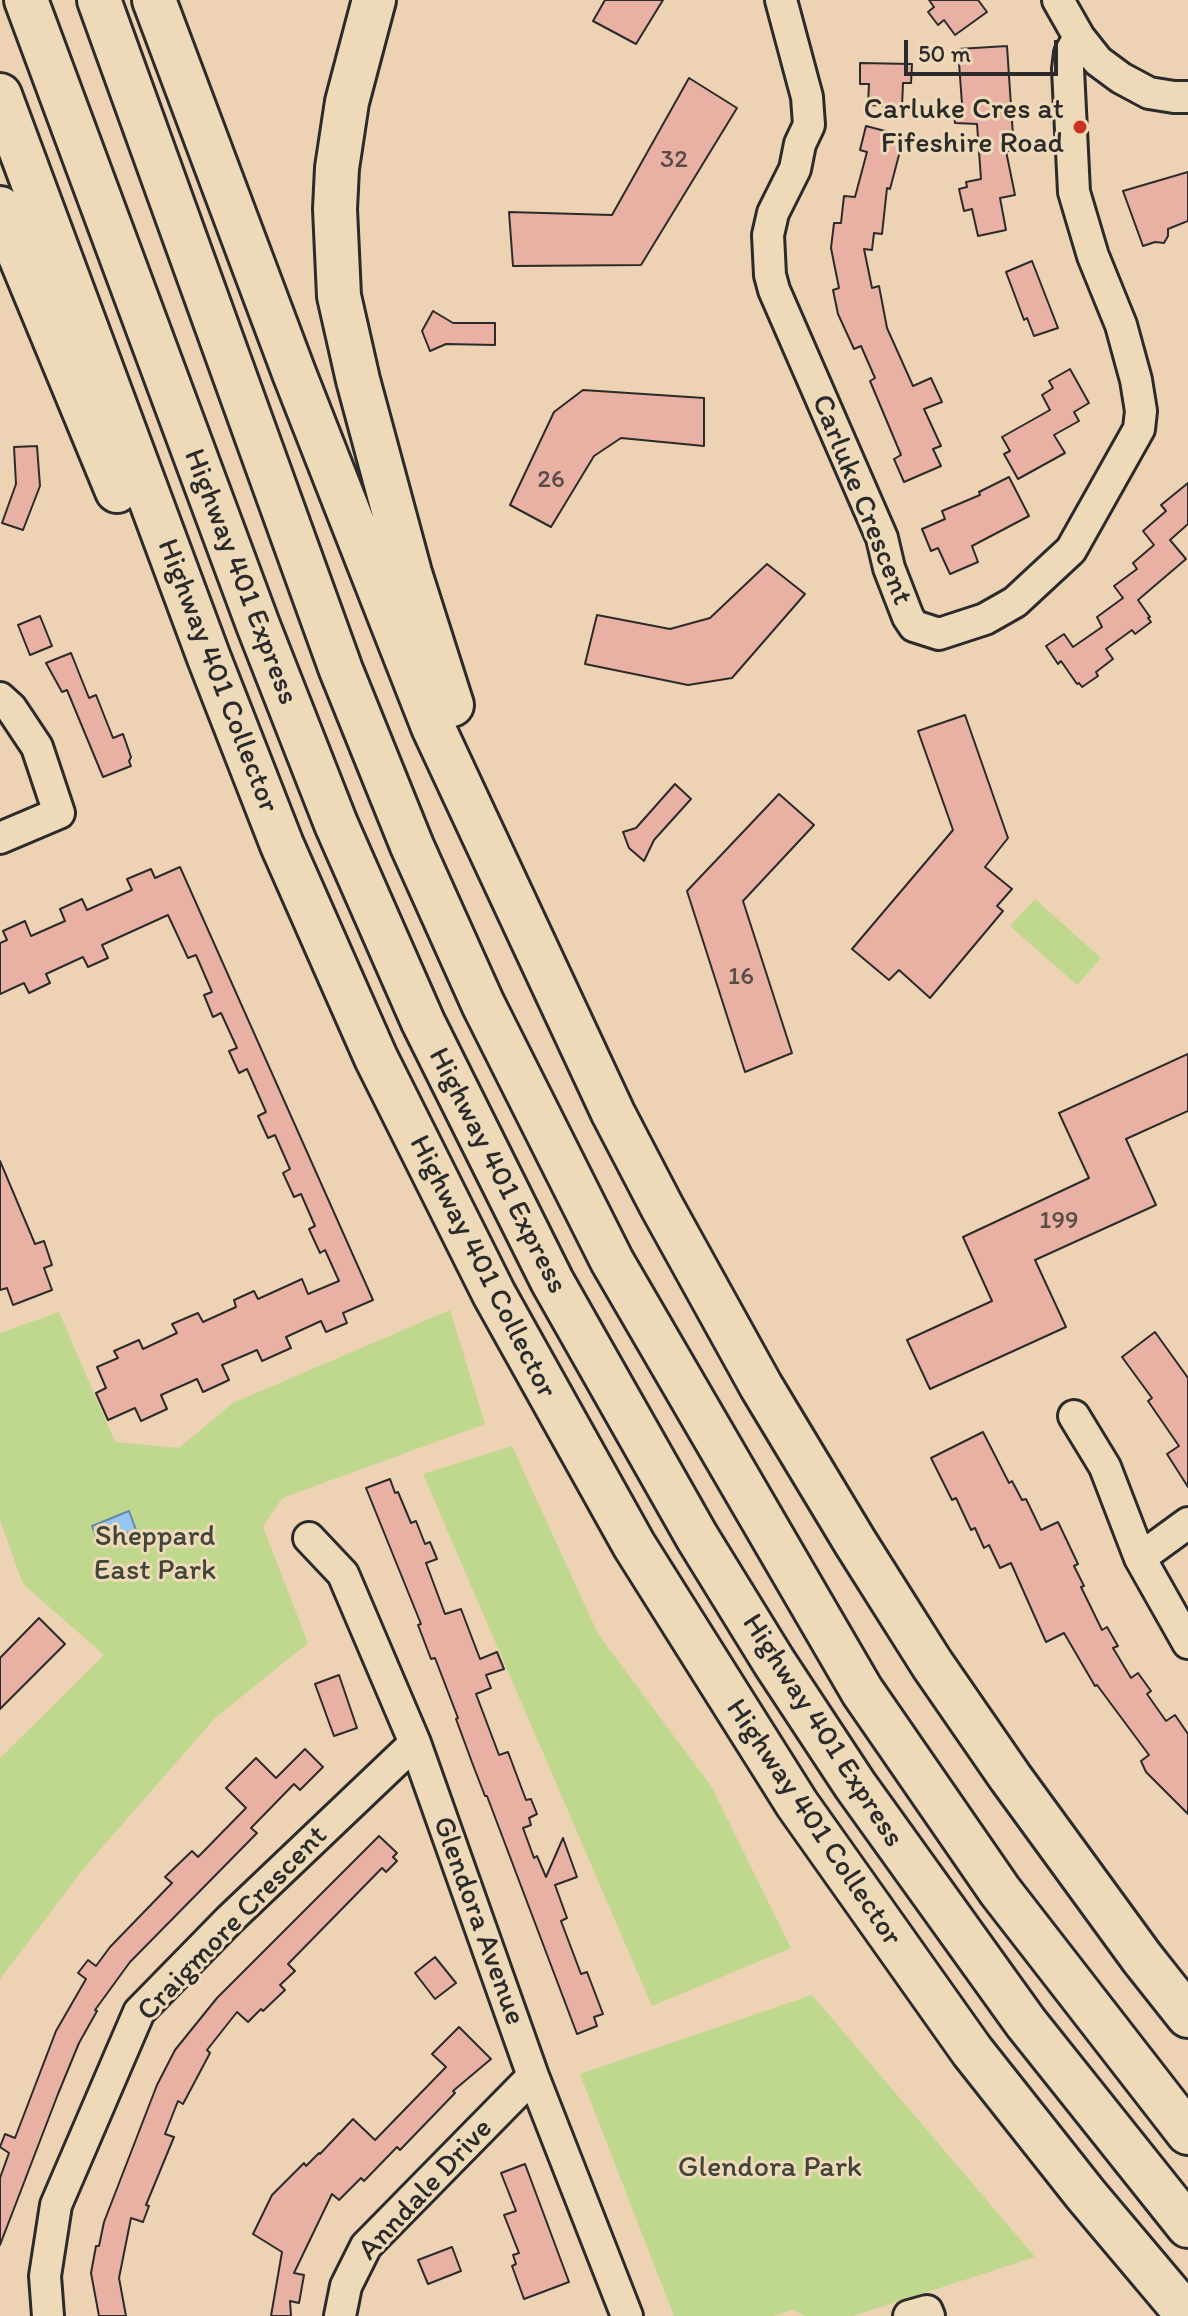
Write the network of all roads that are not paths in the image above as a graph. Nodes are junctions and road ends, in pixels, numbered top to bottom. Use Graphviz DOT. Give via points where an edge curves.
graph roads {
  1 [pos="26,0"];
  2 [pos="99,0"];
  3 [pos="154,0"];
  4 [pos="374,0"];
  5 [pos="781,0"];
  6 [pos="1058,0"];
  7 [pos="1079,37"];
  8 [pos="0,95"];
  9 [pos="1188,97"];
  10 [pos="0,112"];
  11 [pos="29,175"];
  12 [pos="0,208"];
  13 [pos="0,698"];
  14 [pos="0,838"];
  15 [pos="537,953"];
  16 [pos="556,1410"];
  17 [pos="1074,1416"];
  18 [pos="1188,1523"];
  19 [pos="309,1538"];
  20 [pos="1140,1558"];
  21 [pos="1188,1643"];
  22 [pos="415,1743"];
  23 [pos="1188,2016"];
  24 [pos="533,2076"];
  25 [pos="1188,2133"];
  26 [pos="1188,2226"];
  27 [pos="48,2316"];
  28 [pos="340,2316"];
  29 [pos="627,2316"];
  30 [pos="1188,2316"];
  1 -- 26 [label="highway, Highway 401 Express" via="331,811 423,1022 552,1281 682,1511 855,1785 1017,2011"];
  2 -- 25 [label="highway, Highway 401 Express" via="341,670 412,846 483,1004 605,1247 862,1691 1000,1891"];
  3 -- 15 [label="highway" via="433,727"];
  4 -- 15 [label="highway" via="347,102 337,168 339,296 410,573"];
  5 -- 7 [label="street, Carluke Crescent" via="807,97 809,125 773,213 770,275 882,538 908,617 914,626 939,634 985,619 1015,602 1071,550 1139,429 1141,411 1125,339 1074,192 1068,69"];
  6 -- 7 [label="street"];
  7 -- 9 [label="street" via="1121,78 1149,93"];
  8 -- 11 [label="highway, Highway 401 Collector"];
  10 -- 11 [label="highway"];
  11 -- 16 [label="highway, Highway 401 Collector" via="219,685 321,937 434,1177"];
  12 -- 16 [label="highway" via="260,850 349,1054 415,1189"];
  13 -- 14 [label="street" via="37,747 59,813"];
  15 -- 23 [label="highway" via="662,1207 855,1542 1010,1777"];
  16 -- 30 [label="highway, Highway 401 Collector" via="699,1652 865,1902 1029,2124"];
  17 -- 20 [label="street" via="1105,1467"];
  18 -- 20 [label="street"];
  19 -- 22 [label="street, Glendora Avenue" via="343,1574"];
  20 -- 21 [label="street"];
  22 -- 24 [label="street, Glendora Avenue"];
  22 -- 27 [label="street, Craigmore Crescent" via="139,2012 56,2205 45,2276"];
  24 -- 28 [label="street, Anndale Drive" via="366,2246 346,2286"];
  24 -- 29 [label="street, Glendora Avenue"];
}
